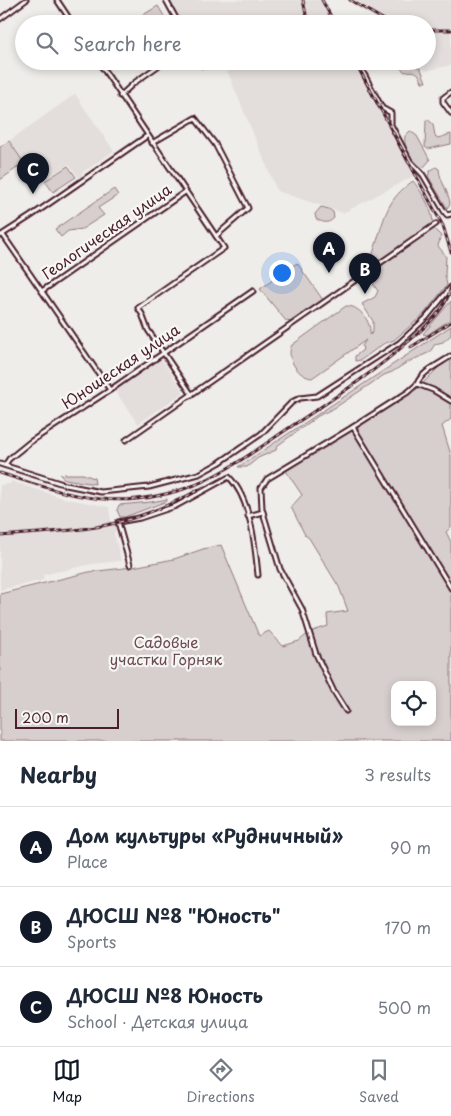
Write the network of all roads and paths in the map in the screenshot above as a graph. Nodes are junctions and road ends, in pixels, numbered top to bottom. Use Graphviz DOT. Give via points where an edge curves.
graph roads {
  1 [pos="26,0"];
  2 [pos="57,0"];
  3 [pos="166,0"];
  4 [pos="67,15"];
  5 [pos="175,15"];
  6 [pos="0,19"];
  7 [pos="104,70"];
  8 [pos="153,70"];
  9 [pos="362,70"];
  10 [pos="451,92"];
  11 [pos="120,96"];
  12 [pos="451,113"];
  13 [pos="147,136"];
  14 [pos="152,143"];
  15 [pos="186,192"];
  16 [pos="451,214"];
  17 [pos="436,224"];
  18 [pos="1,235"];
  19 [pos="216,236"];
  20 [pos="451,287"];
  21 [pos="42,291"];
  22 [pos="253,291"];
  23 [pos="164,353"];
  24 [pos="451,356"];
  25 [pos="417,384"];
  26 [pos="110,390"];
  27 [pos="192,395"];
  28 [pos="451,401"];
  29 [pos="353,427"];
  30 [pos="126,440"];
  31 [pos="2,464"];
  32 [pos="263,512"];
  33 [pos="248,516"];
  34 [pos="130,565"];
  35 [pos="258,575"];
  36 [pos="451,588"];
  37 [pos="346,711"];
  1 -- 6 [label="street"];
  2 -- 4 [label="street"];
  3 -- 5 [label="street"];
  7 -- 11 [label="street"];
  8 -- 11 [label="street"];
  9 -- 16 [label="street" via="382,108 391,113 391,125 410,161 423,175 447,215"];
  10 -- 12 [label="street" via="442,102"];
  11 -- 13 [label="street"];
  13 -- 14 [label="street"];
  13 -- 18 [label="street"];
  14 -- 15 [label="street"];
  14 -- 19 [label="street" via="195,118 215,144 248,208"];
  15 -- 19 [label="street"];
  15 -- 21 [label="street, Геологическая улица"];
  17 -- 27 [label="street"];
  18 -- 21 [label="street"];
  19 -- 23 [label="street" via="224,248 138,308"];
  20 -- 31 [label="street, Юношеская улица" via="399,344 317,396 292,402 262,434 199,474 149,487 102,492"];
  21 -- 26 [label="street"];
  22 -- 23 [label="street, Юношеская улица"];
  23 -- 26 [label="street, Юношеская улица"];
  23 -- 27 [label="street"];
  24 -- 25 [label="street" via="426,373"];
  25 -- 28 [label="street"];
  25 -- 29 [label="street"];
  26 -- 31 [label="street, Юношеская улица"];
  27 -- 30 [label="street"];
  29 -- 32 [label="street" via="265,482 261,488"];
  29 -- 36 [label="street"];
  32 -- 33 [label="street"];
  32 -- 37 [label="street" via="280,569 302,610 316,654"];
  33 -- 34 [label="street" via="240,493 229,477 176,506 118,522"];
  33 -- 35 [label="street" via="254,534"];
}
